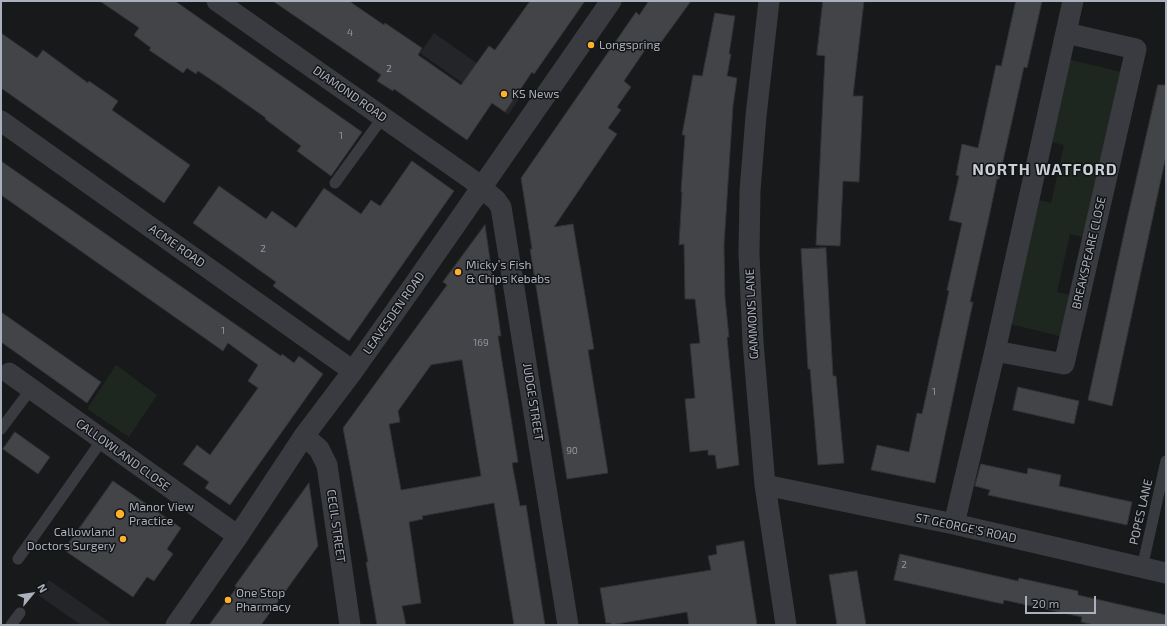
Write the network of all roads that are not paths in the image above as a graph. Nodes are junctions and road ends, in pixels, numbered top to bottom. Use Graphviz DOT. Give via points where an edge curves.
graph roads {
  1 [pos="217,1"];
  2 [pos="611,1"];
  3 [pos="769,1"];
  4 [pos="1073,1"];
  5 [pos="1066,33"];
  6 [pos="383,117"];
  7 [pos="1,121"];
  8 [pos="335,183"];
  9 [pos="482,187"];
  10 [pos="995,351"];
  11 [pos="353,370"];
  12 [pos="9,373"];
  13 [pos="31,389"];
  14 [pos="1,429"];
  15 [pos="304,436"];
  16 [pos="102,440"];
  17 [pos="1166,462"];
  18 [pos="765,485"];
  19 [pos="954,524"];
  20 [pos="238,536"];
  21 [pos="18,559"];
  22 [pos="1142,568"];
  23 [pos="1166,573"];
  24 [pos="20,613"];
  25 [pos="11,625"];
  26 [pos="176,625"];
  27 [pos="350,625"];
  28 [pos="568,625"];
  29 [pos="786,625"];
  1 -- 6 [label="street, DIAMOND ROAD"];
  2 -- 9 [label="street, LEAVESDEN ROAD"];
  3 -- 18 [label="street, GAMMONS LANE" via="750,191 749,254 753,342"];
  4 -- 5 [label="street"];
  5 -- 10 [label="street"];
  5 -- 10 [label="street, BREAKSPEARE CLOSE" via="1136,49 1064,364"];
  6 -- 8 [label="lane"];
  6 -- 9 [label="street, DIAMOND ROAD"];
  7 -- 11 [label="street, ACME ROAD"];
  9 -- 11 [label="street, LEAVESDEN ROAD"];
  9 -- 28 [label="street, JUDGE STREET" via="496,200 503,215"];
  10 -- 19 [label="street"];
  11 -- 15 [label="street, LEAVESDEN ROAD"];
  12 -- 13 [label="street, CALLOWLAND CLOSE"];
  13 -- 14 [label="lane"];
  13 -- 16 [label="street, CALLOWLAND CLOSE"];
  15 -- 20 [label="street, LEAVESDEN ROAD"];
  15 -- 27 [label="street, CECIL STREET" via="319,449 327,466"];
  16 -- 20 [label="street, CALLOWLAND CLOSE"];
  16 -- 21 [label="lane"];
  17 -- 22 [label="lane, POPES LANE"];
  18 -- 19 [label="street, ST GEORGE'S ROAD"];
  18 -- 29 [label="street, GAMMONS LANE"];
  19 -- 22 [label="street, ST GEORGE'S ROAD"];
  20 -- 26 [label="street, LEAVESDEN ROAD"];
  22 -- 23 [label="street, ST GEORGE'S ROAD"];
  24 -- 25 [label="lane"];
}
